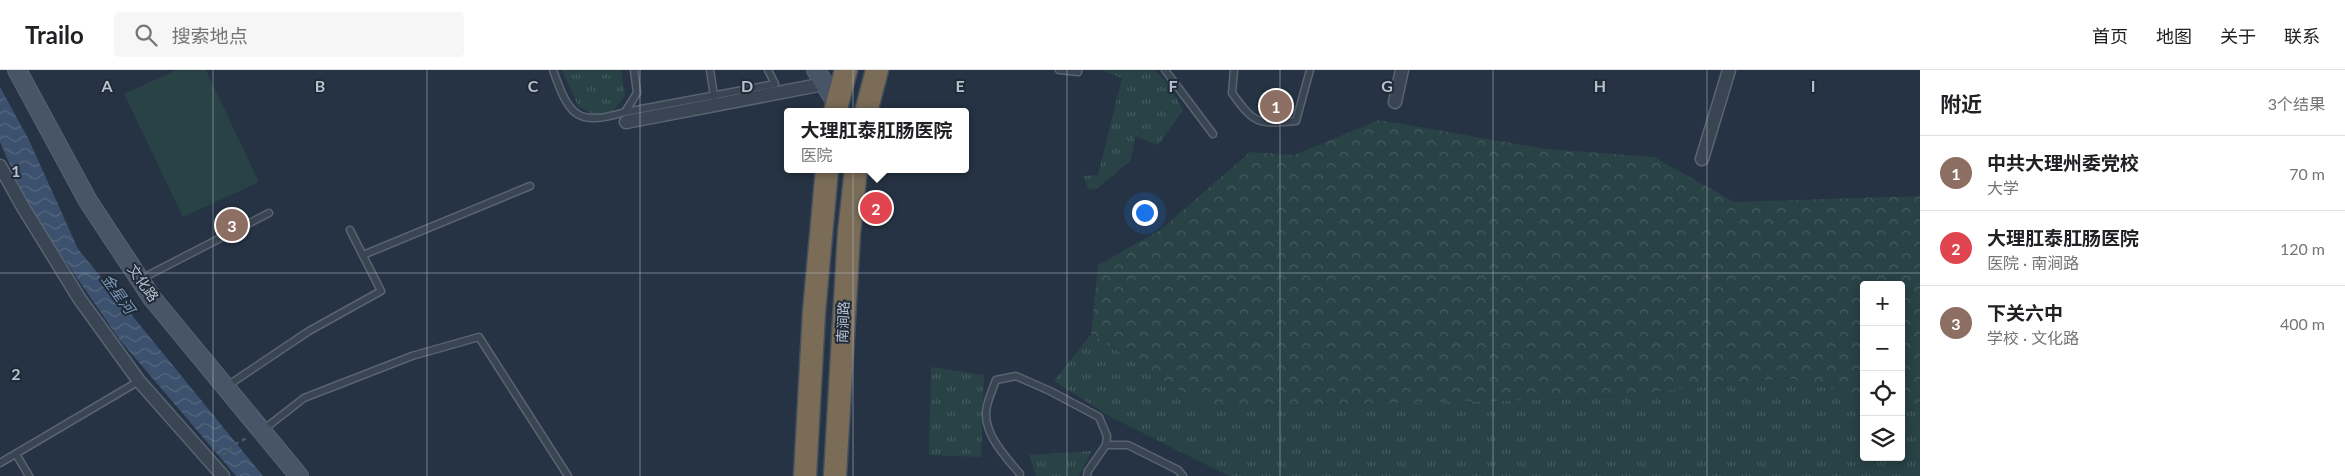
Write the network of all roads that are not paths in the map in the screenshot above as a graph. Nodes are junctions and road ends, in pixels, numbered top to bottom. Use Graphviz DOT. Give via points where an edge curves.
graph roads {
  1 [pos="17,70"];
  2 [pos="552,70"];
  3 [pos="634,70"];
  4 [pos="710,70"];
  5 [pos="768,70"];
  6 [pos="846,70"];
  7 [pos="877,70"];
  8 [pos="1059,70"];
  9 [pos="1078,70"];
  10 [pos="1165,70"];
  11 [pos="1234,70"];
  12 [pos="1310,70"];
  13 [pos="1402,70"];
  14 [pos="1729,70"];
  15 [pos="820,77"];
  16 [pos="714,96"];
  17 [pos="1395,102"];
  18 [pos="836,108"];
  19 [pos="867,108"];
  20 [pos="625,117"];
  21 [pos="1213,134"];
  22 [pos="1702,159"];
  23 [pos="0,166"];
  24 [pos="827,173"];
  25 [pos="856,173"];
  26 [pos="530,186"];
  27 [pos="269,212"];
  28 [pos="350,230"];
  29 [pos="363,255"];
  30 [pos="140,279"];
  31 [pos="139,381"];
  32 [pos="226,387"];
  33 [pos="262,431"];
  34 [pos="1106,445"];
  35 [pos="16,454"];
  36 [pos="0,463"];
  37 [pos="1019,475"];
  38 [pos="29,476"];
  39 [pos="223,476"];
  40 [pos="299,476"];
  41 [pos="568,476"];
  42 [pos="805,476"];
  43 [pos="835,476"];
  44 [pos="1087,476"];
  45 [pos="1183,476"];
  1 -- 30 [label="street, 文化路" via="88,201"];
  2 -- 20 [label="lane" via="563,100 583,118"];
  3 -- 20 [label="lane" via="637,93"];
  4 -- 16 [label="lane"];
  5 -- 16 [label="lane" via="775,84"];
  6 -- 18 [label="highway"];
  7 -- 19 [label="highway"];
  8 -- 9 [label="lane"];
  10 -- 21 [label="lane"];
  11 -- 12 [label="lane" via="1232,93 1245,112 1264,123 1296,121"];
  13 -- 17 [label="street"];
  14 -- 22 [label="street"];
  15 -- 18 [label="street"];
  15 -- 20 [label="street"];
  16 -- 20 [label="lane"];
  23 -- 31 [label="street" via="79,298"];
  24 -- 42 [label="highway" via="814,312"];
  25 -- 43 [label="highway, 南涧路" via="845,287"];
  26 -- 29 [label="lane"];
  27 -- 30 [label="lane"];
  28 -- 29 [label="lane"];
  29 -- 32 [label="lane" via="381,291 309,331"];
  30 -- 32 [label="street, 文化路"];
  31 -- 35 [label="lane"];
  31 -- 39 [label="street"];
  32 -- 33 [label="street, 文化路"];
  33 -- 40 [label="street, 文化路"];
  33 -- 41 [label="lane" via="304,398 412,356 479,337"];
  34 -- 37 [label="lane" via="1099,417 1016,376 996,380 986,407 986,423 996,446"];
  34 -- 44 [label="lane"];
  34 -- 45 [label="lane" via="1128,445 1178,470"];
  35 -- 36 [label="lane"];
  35 -- 38 [label="lane"];
}
